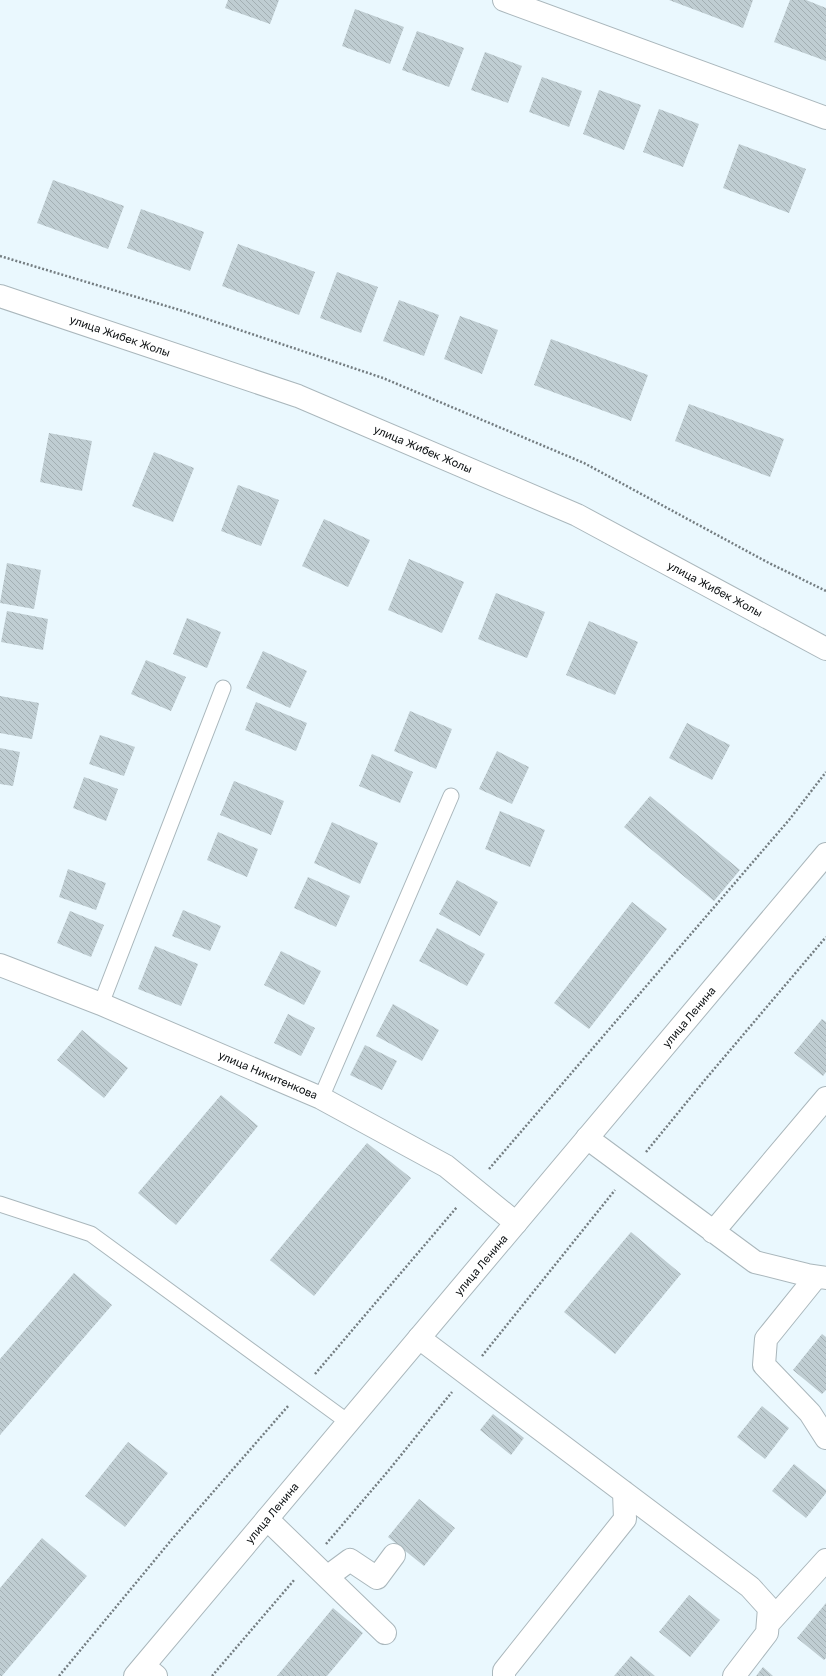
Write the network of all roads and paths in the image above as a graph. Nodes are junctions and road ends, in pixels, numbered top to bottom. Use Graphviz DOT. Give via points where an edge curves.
graph roads {
  1 [pos="504,0"];
  2 [pos="826,118"];
  3 [pos="0,256"];
  4 [pos="0,296"];
  5 [pos="826,591"];
  6 [pos="826,649"];
  7 [pos="223,688"];
  8 [pos="826,772"];
  9 [pos="451,796"];
  10 [pos="826,854"];
  11 [pos="826,937"];
  12 [pos="0,965"];
  13 [pos="101,1004"];
  14 [pos="321,1098"];
  15 [pos="826,1098"];
  16 [pos="588,1138"];
  17 [pos="488,1170"];
  18 [pos="631,1170"];
  19 [pos="0,1204"];
  20 [pos="458,1206"];
  21 [pos="516,1223"];
  22 [pos="713,1232"];
  23 [pos="821,1277"];
  24 [pos="419,1338"];
  25 [pos="467,1374"];
  26 [pos="314,1376"];
  27 [pos="293,1400"];
  28 [pos="348,1422"];
  29 [pos="826,1438"];
  30 [pos="624,1492"];
  31 [pos="267,1520"];
  32 [pos="394,1555"];
  33 [pos="826,1560"];
  34 [pos="311,1562"];
  35 [pos="327,1577"];
  36 [pos="768,1624"];
  37 [pos="385,1633"];
  38 [pos="145,1673"];
  39 [pos="59,1676"];
  40 [pos="212,1676"];
  41 [pos="504,1676"];
  42 [pos="734,1676"];
  1 -- 2 [label="street"];
  3 -- 5 [label="path" via="183,311 384,378 584,463 766,562"];
  4 -- 6 [label="street, улица Жибек Жолы" via="298,396 577,515"];
  7 -- 13 [label="lane"];
  8 -- 17 [label="path" via="789,820"];
  9 -- 14 [label="lane"];
  10 -- 16 [label="street, улица Ленина"];
  11 -- 18 [label="path"];
  12 -- 13 [label="street, улица Никитенкова"];
  13 -- 14 [label="street, улица Никитенкова"];
  14 -- 21 [label="street, улица Никитенкова" via="446,1166"];
  15 -- 22 [label="street"];
  16 -- 18 [label="street"];
  16 -- 21 [label="street, улица Ленина"];
  18 -- 22 [label="street"];
  18 -- 25 [label="path"];
  19 -- 28 [label="lane" via="91,1234"];
  20 -- 26 [label="path"];
  21 -- 24 [label="street, улица Ленина"];
  22 -- 23 [label="street" via="755,1262"];
  23 -- 29 [label="street" via="766,1339 764,1365 810,1413"];
  24 -- 25 [label="street"];
  24 -- 28 [label="street, улица Ленина"];
  25 -- 30 [label="street"];
  25 -- 34 [label="path"];
  27 -- 39 [label="path" via="173,1538"];
  28 -- 31 [label="street, улица Ленина"];
  30 -- 36 [label="street" via="750,1587 769,1608"];
  30 -- 41 [label="street" via="624,1519 504,1671"];
  31 -- 34 [label="street"];
  31 -- 38 [label="street, улица Ленина"];
  32 -- 35 [label="street" via="377,1578 350,1560"];
  33 -- 36 [label="street"];
  34 -- 35 [label="street"];
  34 -- 40 [label="path"];
  35 -- 37 [label="street"];
  36 -- 42 [label="street" via="767,1633"];
}
